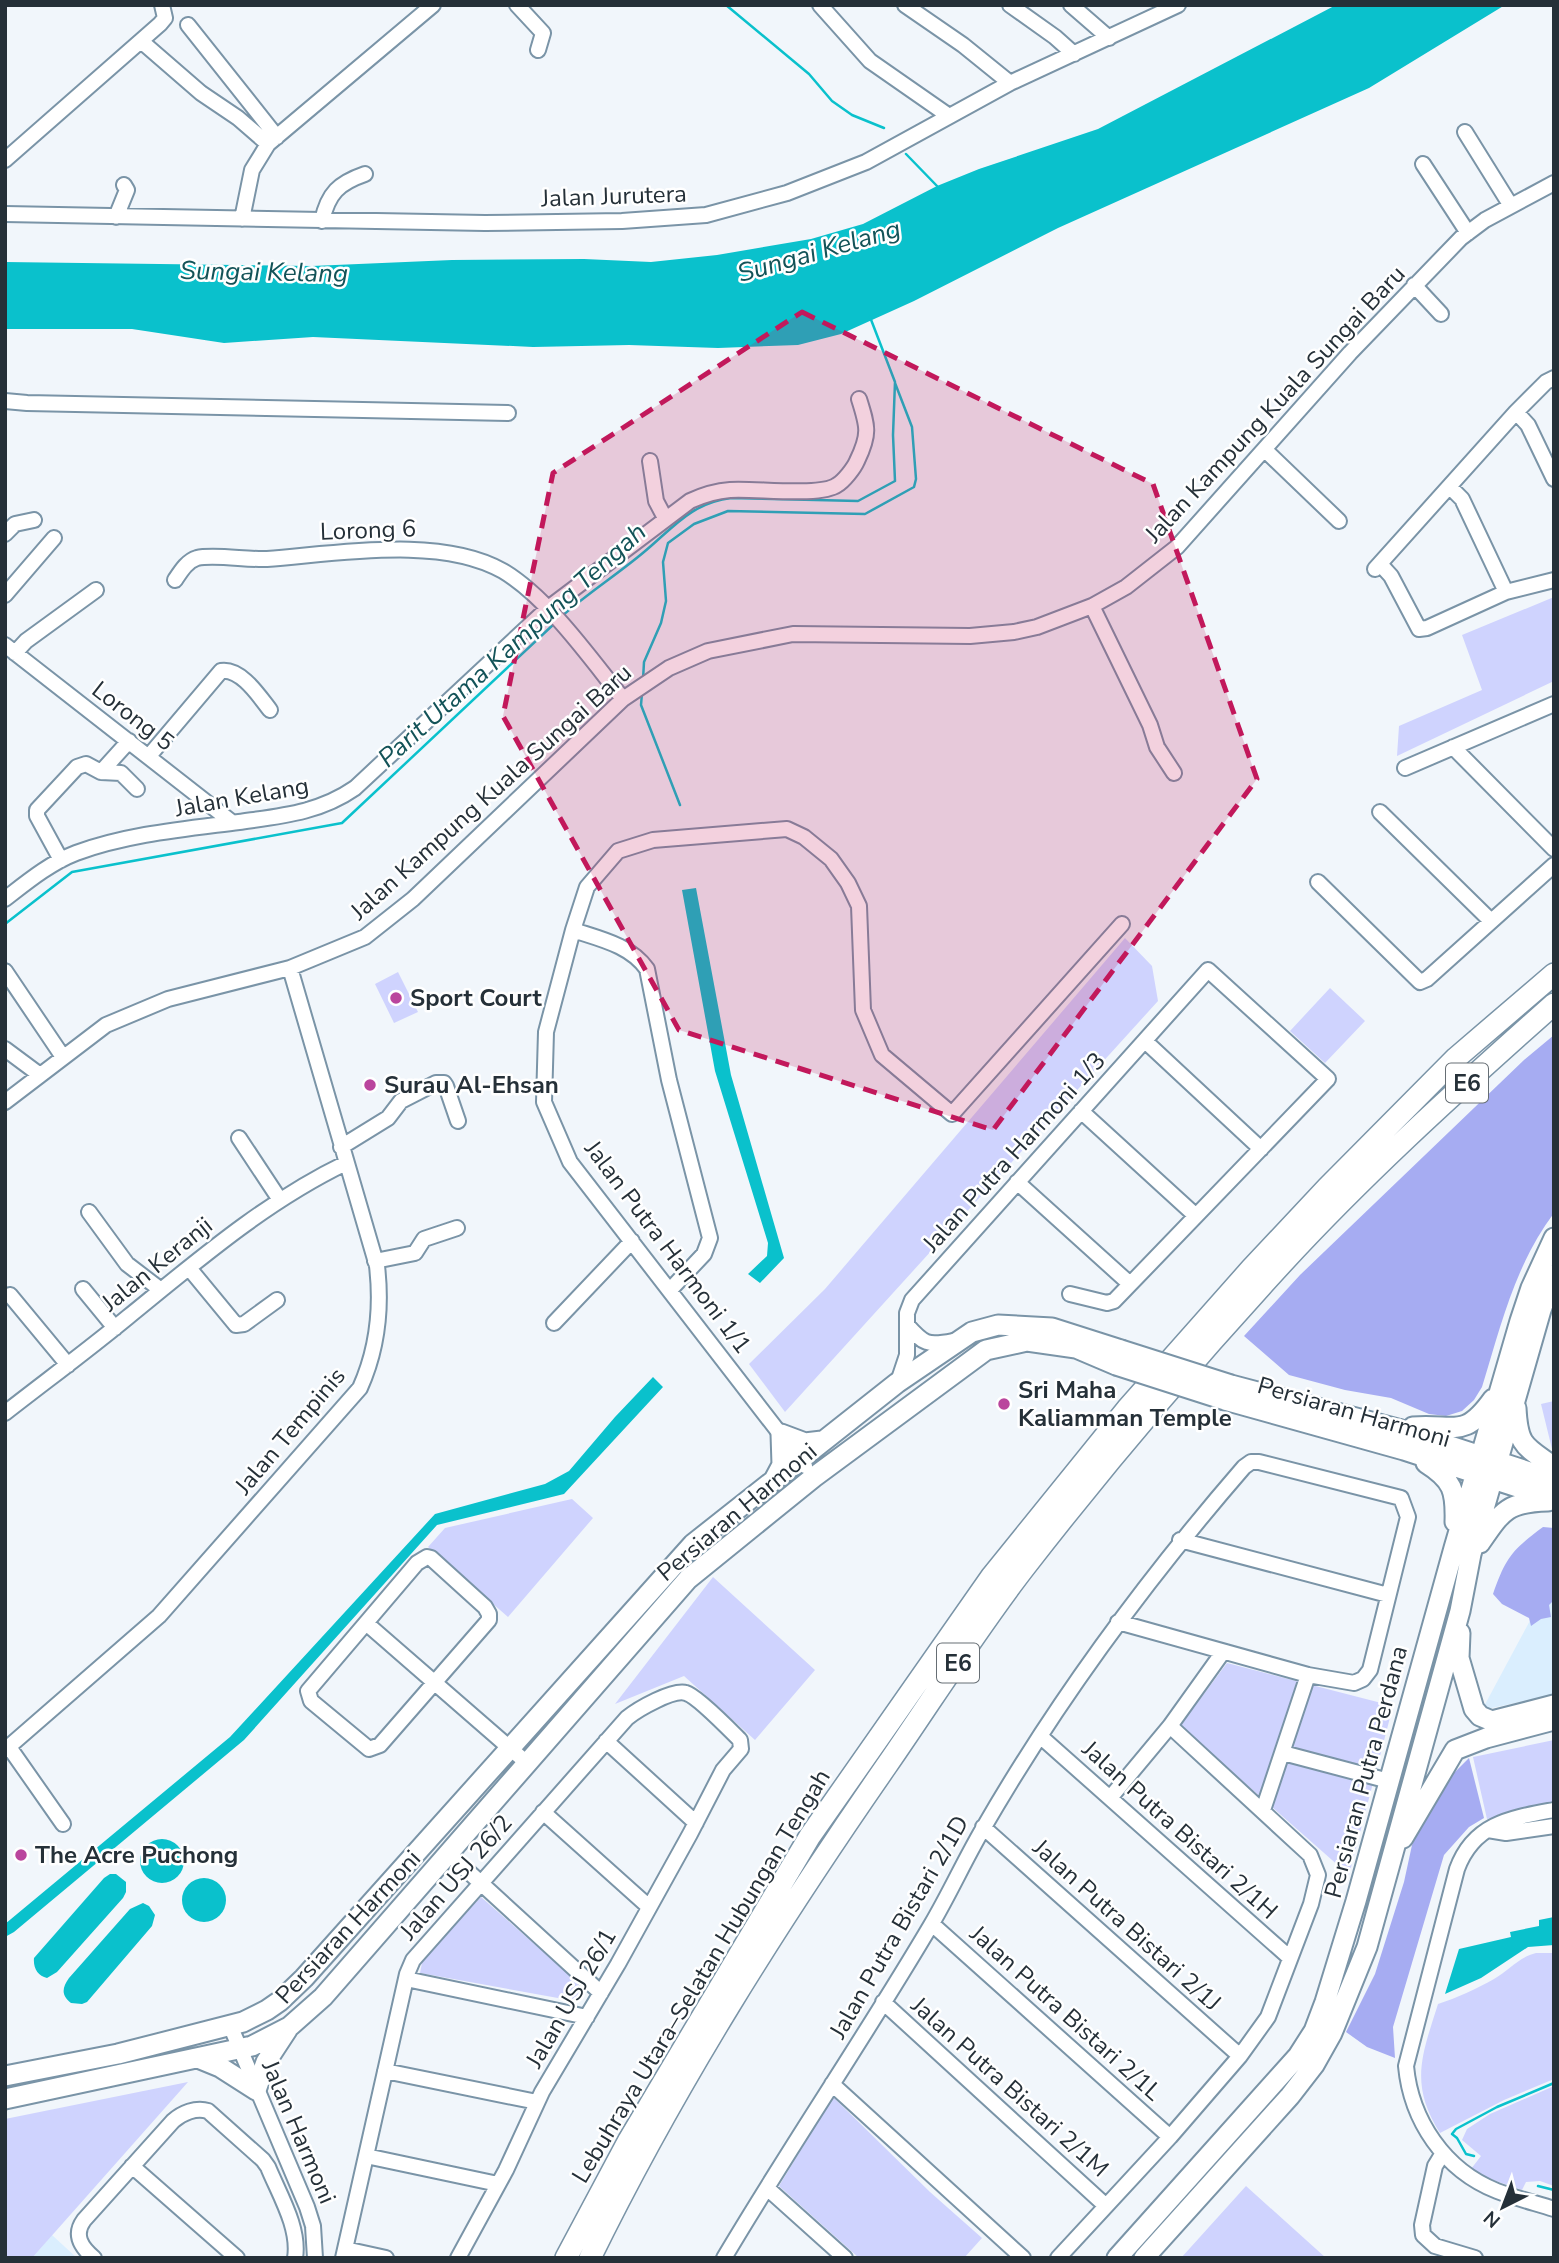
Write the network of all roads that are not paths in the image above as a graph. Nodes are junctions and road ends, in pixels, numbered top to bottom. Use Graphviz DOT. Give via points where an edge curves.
graph roads {
  1 [pos="162,5"];
  2 [pos="433,5"];
  3 [pos="517,5"];
  4 [pos="820,5"];
  5 [pos="905,5"];
  6 [pos="1010,5"];
  7 [pos="1071,5"];
  8 [pos="1178,5"];
  9 [pos="188,25"];
  10 [pos="1110,38"];
  11 [pos="141,41"];
  12 [pos="538,50"];
  13 [pos="1074,54"];
  14 [pos="1010,83"];
  15 [pos="950,116"];
  16 [pos="1465,132"];
  17 [pos="273,141"];
  18 [pos="5,160"];
  19 [pos="1423,164"];
  20 [pos="365,174"];
  21 [pos="1554,183"];
  22 [pos="124,185"];
  23 [pos="1511,206"];
  24 [pos="5,214"];
  25 [pos="116,217"];
  26 [pos="242,219"];
  27 [pos="323,220"];
  28 [pos="1468,233"];
  29 [pos="1415,285"];
  30 [pos="1441,314"];
  31 [pos="1554,378"];
  32 [pos="859,399"];
  33 [pos="5,401"];
  34 [pos="1516,412"];
  35 [pos="508,413"];
  36 [pos="1265,450"];
  37 [pos="650,461"];
  38 [pos="1554,479"];
  39 [pos="1451,488"];
  40 [pos="665,518"];
  41 [pos="34,520"];
  42 [pos="1339,521"];
  43 [pos="5,534"];
  44 [pos="54,538"];
  45 [pos="175,580"];
  46 [pos="1554,580"];
  47 [pos="96,590"];
  48 [pos="1506,592"];
  49 [pos="5,595"];
  50 [pos="1091,606"];
  51 [pos="550,612"];
  52 [pos="10,649"];
  53 [pos="623,699"];
  54 [pos="1551,708"];
  55 [pos="270,710"];
  56 [pos="129,741"];
  57 [pos="1453,747"];
  58 [pos="149,756"];
  59 [pos="1405,768"];
  60 [pos="101,772"];
  61 [pos="1174,773"];
  62 [pos="137,789"];
  63 [pos="1380,812"];
  64 [pos="233,822"];
  65 [pos="1554,849"];
  66 [pos="61,860"];
  67 [pos="1554,865"];
  68 [pos="1318,882"];
  69 [pos="5,899"];
  70 [pos="1491,921"];
  71 [pos="1122,924"];
  72 [pos="573,930"];
  73 [pos="290,968"];
  74 [pos="5,971"];
  75 [pos="1554,974"];
  76 [pos="1554,1004"];
  77 [pos="1145,1041"];
  78 [pos="5,1049"];
  79 [pos="63,1057"];
  80 [pos="40,1075"];
  81 [pos="5,1102"];
  82 [pos="1081,1111"];
  83 [pos="458,1121"];
  84 [pos="239,1138"];
  85 [pos="341,1147"];
  86 [pos="1261,1149"];
  87 [pos="346,1163"];
  88 [pos="1017,1182"];
  89 [pos="280,1200"];
  90 [pos="89,1212"];
  91 [pos="1196,1216"];
  92 [pos="457,1228"];
  93 [pos="1554,1238"];
  94 [pos="632,1241"];
  95 [pos="375,1261"];
  96 [pos="189,1268"];
  97 [pos="1554,1275"];
  98 [pos="1130,1284"];
  99 [pos="83,1289"];
  100 [pos="161,1290"];
  101 [pos="670,1290"];
  102 [pos="1070,1294"];
  103 [pos="10,1295"];
  104 [pos="277,1300"];
  105 [pos="554,1323"];
  106 [pos="907,1325"];
  107 [pos="115,1328"];
  108 [pos="961,1339"];
  109 [pos="1119,1357"];
  110 [pos="68,1365"];
  111 [pos="897,1383"];
  112 [pos="1228,1392"];
  113 [pos="1507,1394"];
  114 [pos="5,1413"];
  115 [pos="1398,1429"];
  116 [pos="781,1434"];
  117 [pos="822,1441"];
  118 [pos="1405,1450"];
  119 [pos="800,1459"];
  120 [pos="1486,1467"];
  121 [pos="1554,1467"];
  122 [pos="814,1477"];
  123 [pos="1554,1480"];
  124 [pos="774,1481"];
  125 [pos="1554,1499"];
  126 [pos="1180,1540"];
  127 [pos="1462,1551"];
  128 [pos="1388,1595"];
  129 [pos="1460,1611"];
  130 [pos="1118,1622"];
  131 [pos="366,1623"];
  132 [pos="1223,1652"];
  133 [pos="1308,1675"];
  134 [pos="434,1683"];
  135 [pos="661,1699"];
  136 [pos="1554,1706"];
  137 [pos="1554,1720"];
  138 [pos="1170,1726"];
  139 [pos="1040,1736"];
  140 [pos="606,1741"];
  141 [pos="509,1748"];
  142 [pos="7,1749"];
  143 [pos="1283,1753"];
  144 [pos="527,1763"];
  145 [pos="1389,1781"];
  146 [pos="1110,1798"];
  147 [pos="1263,1810"];
  148 [pos="1554,1810"];
  149 [pos="543,1812"];
  150 [pos="696,1823"];
  151 [pos="63,1824"];
  152 [pos="1554,1826"];
  153 [pos="983,1827"];
  154 [pos="1488,1830"];
  155 [pos="448,1853"];
  156 [pos="1391,1860"];
  157 [pos="480,1883"];
  158 [pos="649,1908"];
  159 [pos="932,1924"];
  160 [pos="1290,1958"];
  161 [pos="406,1979"];
  162 [pos="601,1993"];
  163 [pos="883,2002"];
  164 [pos="587,2017"];
  165 [pos="230,2025"];
  166 [pos="289,2027"];
  167 [pos="239,2049"];
  168 [pos="1240,2056"];
  169 [pos="198,2058"];
  170 [pos="385,2071"];
  171 [pos="5,2076"];
  172 [pos="832,2084"];
  173 [pos="257,2090"];
  174 [pos="5,2099"];
  175 [pos="537,2102"];
  176 [pos="1170,2137"];
  177 [pos="1443,2153"];
  178 [pos="366,2157"];
  179 [pos="132,2166"];
  180 [pos="498,2184"];
  181 [pos="767,2188"];
  182 [pos="1106,2206"];
  183 [pos="1554,2209"];
  184 [pos="344,2253"];
  185 [pos="93,2258"];
  186 [pos="237,2258"];
  187 [pos="295,2258"];
  188 [pos="315,2258"];
  189 [pos="386,2258"];
  190 [pos="458,2258"];
  191 [pos="566,2258"];
  192 [pos="590,2258"];
  193 [pos="724,2258"];
  194 [pos="845,2258"];
  195 [pos="1023,2258"];
  196 [pos="1058,2258"];
  197 [pos="1117,2258"];
  198 [pos="1144,2258"];
  199 [pos="1475,2258"];
  1 -- 11 [label="street" via="165,18"];
  2 -- 17 [label="street"];
  3 -- 12 [label="street" via="542,33"];
  4 -- 15 [label="street" via="870,61"];
  5 -- 14 [label="street"];
  6 -- 13 [label="street"];
  7 -- 10 [label="street"];
  8 -- 10 [label="street, Jalan Jurutera"];
  9 -- 17 [label="street"];
  10 -- 13 [label="street, Jalan Jurutera"];
  11 -- 17 [label="street" via="201,93"];
  11 -- 18 [label="street"];
  13 -- 14 [label="street, Jalan Jurutera"];
  14 -- 15 [label="street, Jalan Jurutera"];
  15 -- 27 [label="street, Jalan Jurutera" via="866,162 787,193 706,215 485,223"];
  16 -- 23 [label="street"];
  17 -- 26 [label="street" via="252,170"];
  19 -- 28 [label="street"];
  20 -- 27 [label="street" via="340,185 326,202"];
  21 -- 23 [label="street, Jalan Kampung Kuala Sungai Baru"];
  22 -- 25 [label="street" via="127,190"];
  23 -- 28 [label="street, Jalan Kampung Kuala Sungai Baru"];
  24 -- 25 [label="street, Jalan Jurutera"];
  25 -- 26 [label="street, Jalan Jurutera"];
  26 -- 27 [label="street, Jalan Jurutera"];
  28 -- 29 [label="street, Jalan Kampung Kuala Sungai Baru"];
  29 -- 30 [label="street"];
  29 -- 36 [label="street, Jalan Kampung Kuala Sungai Baru"];
  31 -- 34 [label="street"];
  32 -- 40 [label="street, Jalan Kelang" via="867,423 866,441 855,466 837,486 706,494"];
  33 -- 35 [label="street"];
  34 -- 38 [label="street" via="1528,425"];
  34 -- 39 [label="street"];
  36 -- 42 [label="street"];
  36 -- 50 [label="street, Jalan Kampung Kuala Sungai Baru" via="1177,547 1126,587"];
  37 -- 40 [label="street" via="656,501"];
  39 -- 48 [label="street" via="1462,499"];
  39 -- 48 [label="street" via="1378,567 1391,576 1419,629"];
  40 -- 51 [label="street, Jalan Kelang"];
  41 -- 43 [label="street" via="17,523"];
  44 -- 49 [label="street"];
  45 -- 51 [label="street, Lorong 6" via="196,558 424,550 486,563 520,583"];
  46 -- 48 [label="street"];
  47 -- 52 [label="street"];
  50 -- 53 [label="street, Jalan Kampung Kuala Sungai Baru" via="1037,627 999,634 793,634 772,638 708,651 669,668"];
  50 -- 61 [label="street" via="1157,747"];
  51 -- 53 [label="street, Lorong 6"];
  51 -- 64 [label="street, Jalan Kelang" via="336,801 315,809"];
  52 -- 56 [label="street, Lorong 5"];
  53 -- 73 [label="street, Jalan Kampung Kuala Sungai Baru" via="403,907 365,937"];
  54 -- 57 [label="street"];
  55 -- 58 [label="street" via="237,674 221,671"];
  56 -- 58 [label="street, Lorong 5"];
  56 -- 60 [label="street"];
  57 -- 59 [label="street"];
  57 -- 65 [label="street"];
  58 -- 64 [label="street, Lorong 5"];
  60 -- 62 [label="street" via="121,773"];
  60 -- 66 [label="street" via="82,764 37,810"];
  63 -- 70 [label="street"];
  64 -- 66 [label="street, Jalan Kelang" via="133,837"];
  66 -- 69 [label="street, Jalan Kelang"];
  67 -- 70 [label="street"];
  68 -- 70 [label="street" via="1420,982"];
  71 -- 72 [label="street, Jalan Putra Harmoni 1/1" via="953,1114 882,1055 863,1010 859,906 831,859 804,837 787,829 653,840 618,850 587,887"];
  72 -- 94 [label="street, Jalan Putra Harmoni 1/1" via="546,1032 544,1102 570,1162"];
  72 -- 101 [label="street" via="623,948 638,956 647,969 669,1080 710,1238 704,1254"];
  73 -- 79 [label="street, Jalan Kampung Kuala Sungai Baru" via="168,999 106,1025"];
  73 -- 85 [label="street, Jalan Tempinis"];
  74 -- 79 [label="street"];
  75 -- 191 [label="highway, Lebuhraya Utara–Selatan Hubungan Tengah / E6" via="1456,1058 1251,1269 1127,1409 992,1576 810,1836 629,2140"];
  76 -- 192 [label="highway, Lebuhraya Utara–Selatan Hubungan Tengah / E6" via="1412,1134 1267,1280 1141,1424 1022,1571 824,1857 692,2071"];
  77 -- 82 [label="street, Jalan Putra Harmoni 1/3"];
  77 -- 86 [label="street"];
  77 -- 86 [label="street, Jalan Putra Harmoni 1/3" via="1208,970 1328,1079"];
  78 -- 80 [label="street"];
  79 -- 80 [label="street, Jalan Kampung Kuala Sungai Baru"];
  80 -- 81 [label="street, Jalan Kampung Kuala Sungai Baru"];
  82 -- 88 [label="street, Jalan Putra Harmoni 1/3"];
  82 -- 91 [label="street"];
  83 -- 85 [label="street" via="446,1086 436,1083 401,1101 388,1118"];
  84 -- 89 [label="street"];
  85 -- 87 [label="street, Jalan Tempinis"];
  86 -- 91 [label="street"];
  87 -- 89 [label="street, Jalan Keranji"];
  87 -- 95 [label="street, Jalan Tempinis"];
  88 -- 98 [label="street"];
  88 -- 106 [label="street, Jalan Putra Harmoni 1/3" via="912,1300"];
  89 -- 96 [label="street, Jalan Keranji"];
  90 -- 100 [label="street" via="127,1265"];
  91 -- 98 [label="street"];
  92 -- 95 [label="street" via="424,1239 415,1253"];
  93 -- 113 [label="main road, Persiaran Putra Perdana" via="1531,1288"];
  94 -- 101 [label="street, Jalan Putra Harmoni 1/1"];
  94 -- 105 [label="street"];
  95 -- 142 [label="street, Jalan Tempinis" via="379,1317 373,1355 360,1388 166,1609"];
  96 -- 100 [label="street, Jalan Keranji"];
  96 -- 104 [label="street" via="236,1325"];
  97 -- 113 [label="main road, Persiaran Putra Perdana"];
  98 -- 102 [label="street" via="1107,1303"];
  99 -- 107 [label="street"];
  100 -- 107 [label="street, Jalan Keranji"];
  101 -- 116 [label="street, Jalan Putra Harmoni 1/1"];
  103 -- 110 [label="street"];
  106 -- 108 [label="street, Persiaran Harmoni" via="926,1343"];
  106 -- 111 [label="street, Jalan Putra Harmoni 1/3" via="907,1355"];
  107 -- 110 [label="street, Jalan Keranji"];
  108 -- 109 [label="main road, Persiaran Harmoni" via="998,1325 1052,1328"];
  108 -- 111 [label="main road, Persiaran Harmoni"];
  109 -- 112 [label="main road, Persiaran Harmoni, bridge"];
  109 -- 122 [label="main road, Persiaran Harmoni" via="1027,1341 986,1350"];
  110 -- 114 [label="street, Jalan Keranji"];
  111 -- 117 [label="main road, Persiaran Harmoni"];
  112 -- 115 [label="main road, Persiaran Harmoni"];
  112 -- 118 [label="main road, Persiaran Harmoni"];
  113 -- 115 [label="main road" via="1460,1429"];
  113 -- 120 [label="main road, Persiaran Putra Perdana"];
  113 -- 121 [label="main road" via="1528,1451"];
  115 -- 120 [label="main road, Persiaran Harmoni"];
  116 -- 117 [label="main road" via="805,1443"];
  116 -- 119 [label="street, Jalan Putra Harmoni 1/1"];
  116 -- 124 [label="main road" via="782,1465"];
  117 -- 119 [label="main road, Persiaran Harmoni"];
  118 -- 120 [label="main road, Persiaran Harmoni"];
  118 -- 127 [label="main road" via="1451,1484"];
  119 -- 122 [label="street, Jalan Putra Harmoni 1/1"];
  119 -- 124 [label="main road, Persiaran Harmoni"];
  120 -- 123 [label="main road, Persiaran Harmoni"];
  120 -- 125 [label="main road, Persiaran Harmoni" via="1516,1486"];
  120 -- 127 [label="main road, Persiaran Putra Perdana"];
  122 -- 144 [label="main road, Persiaran Harmoni" via="688,1578"];
  124 -- 141 [label="main road, Persiaran Harmoni" via="693,1544"];
  125 -- 127 [label="main road" via="1503,1512"];
  126 -- 128 [label="street"];
  126 -- 128 [label="street, Jalan Putra Bistari 2/1D" via="1251,1462 1401,1498 1408,1517"];
  126 -- 130 [label="street, Jalan Putra Bistari 2/1D"];
  127 -- 129 [label="main road, Persiaran Putra Perdana"];
  127 -- 145 [label="main road, Persiaran Putra Perdana"];
  128 -- 133 [label="street" via="1370,1670 1363,1678 1354,1683"];
  129 -- 136 [label="main road" via="1459,1658 1480,1716 1492,1721"];
  129 -- 156 [label="main road, Persiaran Putra Perdana"];
  130 -- 132 [label="street"];
  130 -- 139 [label="street, Jalan Putra Bistari 2/1D"];
  131 -- 134 [label="street"];
  131 -- 134 [label="street" via="417,1563 431,1558 489,1614 489,1620"];
  131 -- 134 [label="street" via="309,1691 311,1701 364,1747 374,1748"];
  132 -- 133 [label="street"];
  132 -- 138 [label="street"];
  133 -- 143 [label="street"];
  134 -- 141 [label="street"];
  135 -- 140 [label="street, Jalan USJ 26/2" via="635,1711"];
  135 -- 150 [label="street, Jalan USJ 26/1" via="690,1694 740,1740 741,1749 728,1763"];
  137 -- 156 [label="main road" via="1455,1750"];
  138 -- 146 [label="street"];
  138 -- 147 [label="street"];
  139 -- 146 [label="street, Jalan Putra Bistari 2/1H"];
  139 -- 153 [label="street, Jalan Putra Bistari 2/1D"];
  140 -- 149 [label="street, Jalan USJ 26/2"];
  140 -- 150 [label="street"];
  141 -- 144 [label="street"];
  141 -- 165 [label="main road, Persiaran Harmoni" via="294,1989 267,2010"];
  142 -- 151 [label="street"];
  143 -- 145 [label="street"];
  143 -- 147 [label="street"];
  144 -- 155 [label="main road, Persiaran Harmoni"];
  145 -- 197 [label="main road, Persiaran Putra Perdana" via="1314,2031 1298,2056"];
  146 -- 160 [label="street, Jalan Putra Bistari 2/1H"];
  147 -- 160 [label="street" via="1310,1855 1318,1875"];
  148 -- 154 [label="street" via="1503,1820"];
  149 -- 157 [label="street, Jalan USJ 26/2"];
  149 -- 158 [label="street"];
  150 -- 158 [label="street, Jalan USJ 26/1"];
  152 -- 154 [label="street" via="1506,1833"];
  153 -- 159 [label="street, Jalan Putra Bistari 2/1D"];
  153 -- 168 [label="street, Jalan Putra Bistari 2/1J"];
  154 -- 177 [label="street" via="1473,1840 1457,1869 1406,2066 1417,2113"];
  155 -- 157 [label="street"];
  155 -- 166 [label="main road, Persiaran Harmoni" via="323,1997"];
  156 -- 198 [label="main road, Persiaran Putra Perdana" via="1367,1947 1314,2065"];
  157 -- 161 [label="street, Jalan USJ 26/2" via="413,1961"];
  157 -- 162 [label="street"];
  158 -- 162 [label="street, Jalan USJ 26/1"];
  159 -- 163 [label="street, Jalan Putra Bistari 2/1D"];
  159 -- 176 [label="street, Jalan Putra Bistari 2/1L"];
  160 -- 168 [label="street" via="1268,2017"];
  161 -- 164 [label="street"];
  161 -- 170 [label="street, Jalan USJ 26/2"];
  162 -- 164 [label="street, Jalan USJ 26/1"];
  163 -- 172 [label="street, Jalan Putra Bistari 2/1D"];
  163 -- 182 [label="street, Jalan Putra Bistari 2/1M"];
  164 -- 175 [label="street, Jalan USJ 26/1"];
  165 -- 167 [label="street, Jalan Harmoni"];
  165 -- 171 [label="main road, Persiaran Harmoni" via="118,2054"];
  166 -- 167 [label="main road, Persiaran Harmoni"];
  166 -- 173 [label="main road" via="266,2062"];
  167 -- 169 [label="main road, Persiaran Harmoni"];
  167 -- 173 [label="street, Jalan Harmoni"];
  168 -- 176 [label="street"];
  169 -- 173 [label="main road"];
  169 -- 174 [label="main road, Persiaran Harmoni"];
  170 -- 175 [label="street"];
  170 -- 178 [label="street, Jalan USJ 26/2"];
  172 -- 181 [label="street, Jalan Putra Bistari 2/1D"];
  172 -- 195 [label="street"];
  173 -- 188 [label="street, Jalan Harmoni" via="307,2207"];
  175 -- 180 [label="street, Jalan USJ 26/1"];
  176 -- 182 [label="street"];
  177 -- 183 [label="street" via="1466,2174 1495,2190"];
  177 -- 199 [label="street" via="1435,2166 1423,2235 1435,2246"];
  178 -- 180 [label="street"];
  178 -- 184 [label="street, Jalan USJ 26/2"];
  179 -- 185 [label="street" via="80,2226 81,2244"];
  179 -- 186 [label="street"];
  179 -- 187 [label="street" via="178,2117 208,2110 263,2160 291,2225"];
  180 -- 190 [label="street, Jalan USJ 26/1"];
  181 -- 193 [label="street, Jalan Putra Bistari 2/1D"];
  181 -- 194 [label="street"];
  182 -- 196 [label="street"];
  184 -- 189 [label="street"];
}
